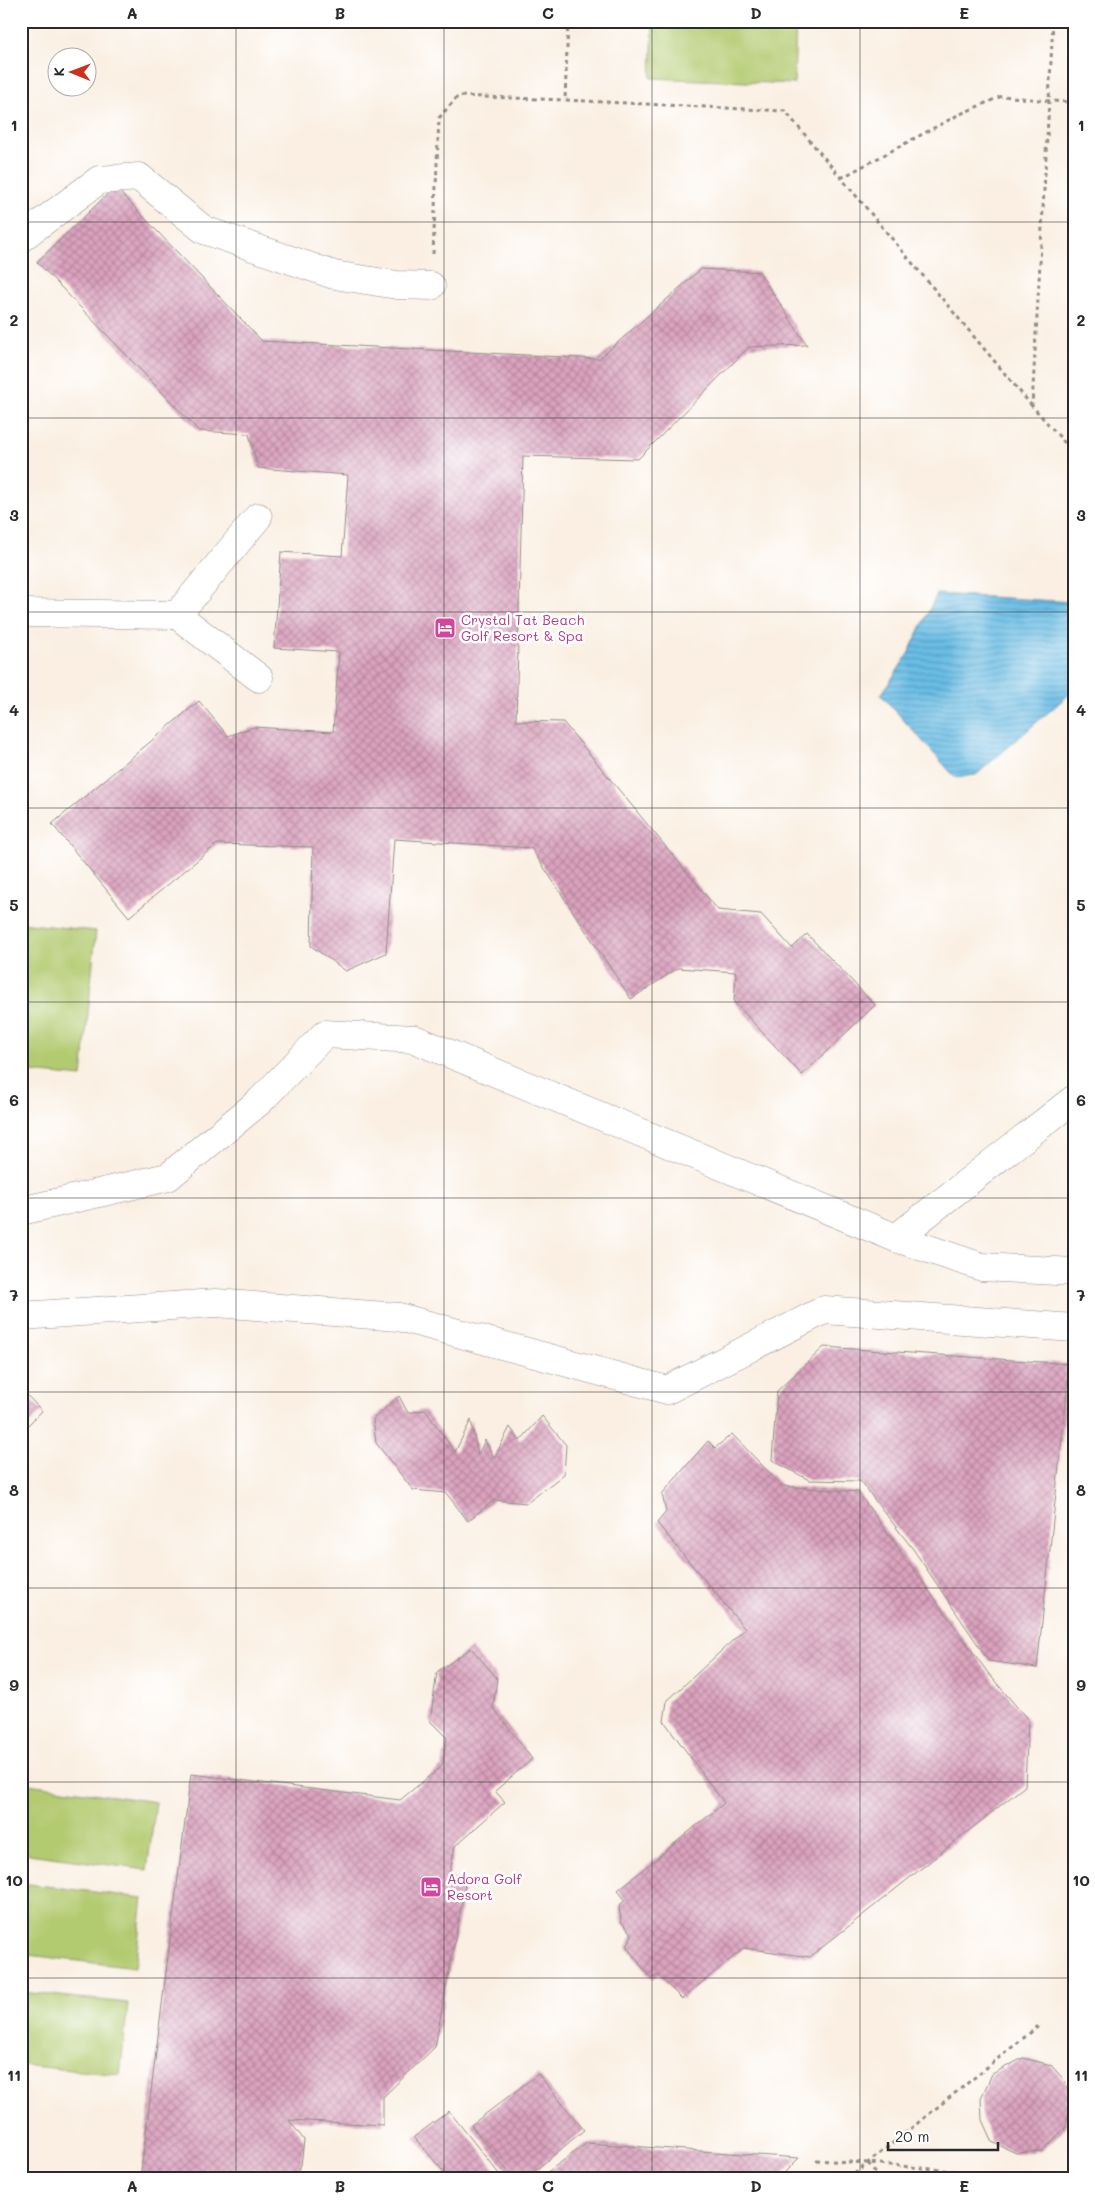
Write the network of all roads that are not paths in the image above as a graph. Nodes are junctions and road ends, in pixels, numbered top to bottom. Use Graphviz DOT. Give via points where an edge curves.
graph roads {
  1 [pos="21,238"];
  2 [pos="431,286"];
  3 [pos="258,517"];
  4 [pos="21,612"];
  5 [pos="177,615"];
  6 [pos="259,678"];
  7 [pos="1074,1099"];
  8 [pos="21,1211"];
  9 [pos="896,1238"];
  10 [pos="1074,1272"];
  11 [pos="21,1316"];
  12 [pos="1074,1328"];
  1 -- 2 [label="lane" via="98,180 139,177 204,230 334,275 397,285"];
  3 -- 5 [label="lane"];
  4 -- 5 [label="lane"];
  5 -- 6 [label="lane"];
  7 -- 9 [label="lane"];
  8 -- 9 [label="lane" via="168,1177 260,1101 325,1034 414,1040"];
  9 -- 10 [label="lane" via="982,1267"];
  11 -- 12 [label="lane" via="216,1303 399,1316 667,1390 824,1310"];
}
